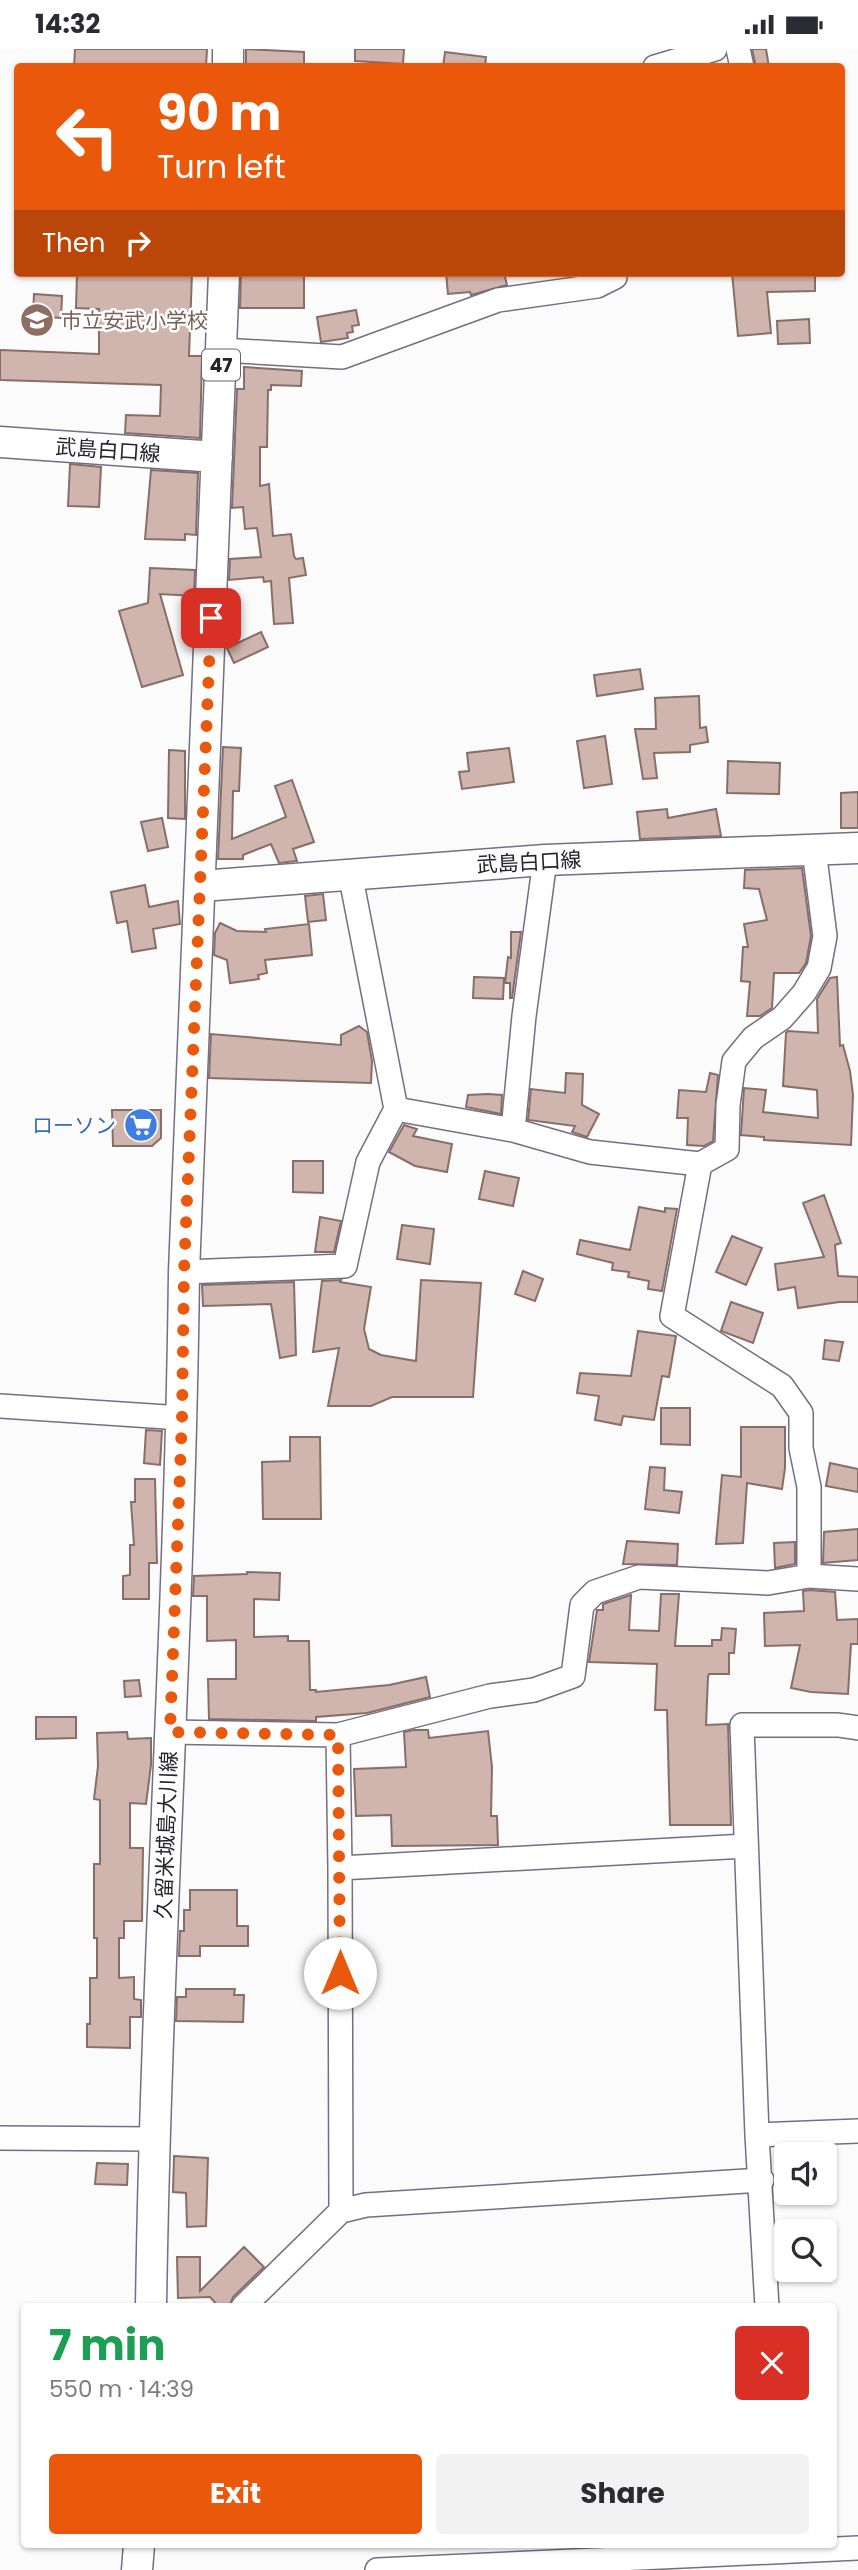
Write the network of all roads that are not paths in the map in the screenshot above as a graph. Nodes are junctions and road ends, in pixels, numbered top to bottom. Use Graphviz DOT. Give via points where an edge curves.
graph roads {
  1 [pos="715,49"];
  2 [pos="668,63"];
  3 [pos="224,277"];
  4 [pos="615,277"];
  5 [pos="222,350"];
  6 [pos="0,442"];
  7 [pos="217,457"];
  8 [pos="858,848"];
  9 [pos="814,850"];
  10 [pos="545,860"];
  11 [pos="350,873"];
  12 [pos="201,886"];
  13 [pos="396,1109"];
  14 [pos="513,1131"];
  15 [pos="700,1164"];
  16 [pos="184,1272"];
  17 [pos="0,1406"];
  18 [pos="182,1418"];
  19 [pos="809,1576"];
  20 [pos="858,1579"];
  21 [pos="858,1728"];
  22 [pos="170,1732"];
  23 [pos="338,1735"];
  24 [pos="746,1846"];
  25 [pos="340,1868"];
  26 [pos="858,2131"];
  27 [pos="757,2136"];
  28 [pos="0,2138"];
  29 [pos="154,2139"];
  30 [pos="762,2180"];
  31 [pos="341,2211"];
  32 [pos="151,2303"];
  33 [pos="247,2303"];
  34 [pos="767,2303"];
  35 [pos="139,2548"];
  36 [pos="858,2548"];
  37 [pos="778,2556"];
  38 [pos="137,2570"];
  39 [pos="377,2570"];
  1 -- 2 [label="street"];
  3 -- 5 [label="main road, 久留米城島大川線 / 47"];
  4 -- 5 [label="street" via="597,286 498,300 342,357"];
  5 -- 7 [label="main road, 久留米城島大川線 / 47"];
  6 -- 7 [label="main road, 武島白口線"];
  7 -- 12 [label="main road, 久留米城島大川線 / 47"];
  8 -- 9 [label="main road, 武島白口線"];
  9 -- 10 [label="main road, 武島白口線"];
  9 -- 15 [label="street" via="825,936 819,968 782,1018 753,1038 734,1061 727,1149"];
  10 -- 11 [label="main road, 武島白口線"];
  10 -- 14 [label="street" via="523,1016"];
  11 -- 12 [label="main road, 武島白口線"];
  11 -- 13 [label="street"];
  12 -- 16 [label="main road, 久留米城島大川線 / 47"];
  13 -- 14 [label="street"];
  13 -- 16 [label="street" via="368,1162 345,1266"];
  14 -- 15 [label="street" via="590,1151"];
  15 -- 19 [label="street" via="671,1316 782,1386 801,1413 801,1448 809,1487"];
  16 -- 18 [label="main road, 久留米城島大川線 / 47"];
  17 -- 18 [label="street"];
  18 -- 22 [label="main road, 久留米城島大川線 / 47"];
  19 -- 20 [label="street"];
  19 -- 23 [label="street" via="768,1583 639,1577 595,1593 582,1605 573,1676"];
  21 -- 24 [label="street" via="742,1725"];
  22 -- 23 [label="street"];
  22 -- 29 [label="main road, 久留米城島大川線 / 47"];
  23 -- 25 [label="street"];
  24 -- 25 [label="street"];
  24 -- 27 [label="street"];
  25 -- 31 [label="street"];
  26 -- 27 [label="street"];
  27 -- 30 [label="street"];
  28 -- 29 [label="street"];
  29 -- 32 [label="main road, 久留米城島大川線 / 47"];
  30 -- 31 [label="street" via="366,2205"];
  30 -- 34 [label="street"];
  31 -- 33 [label="street"];
  35 -- 38 [label="main road"];
  36 -- 37 [label="street"];
  37 -- 39 [label="street"];
}
